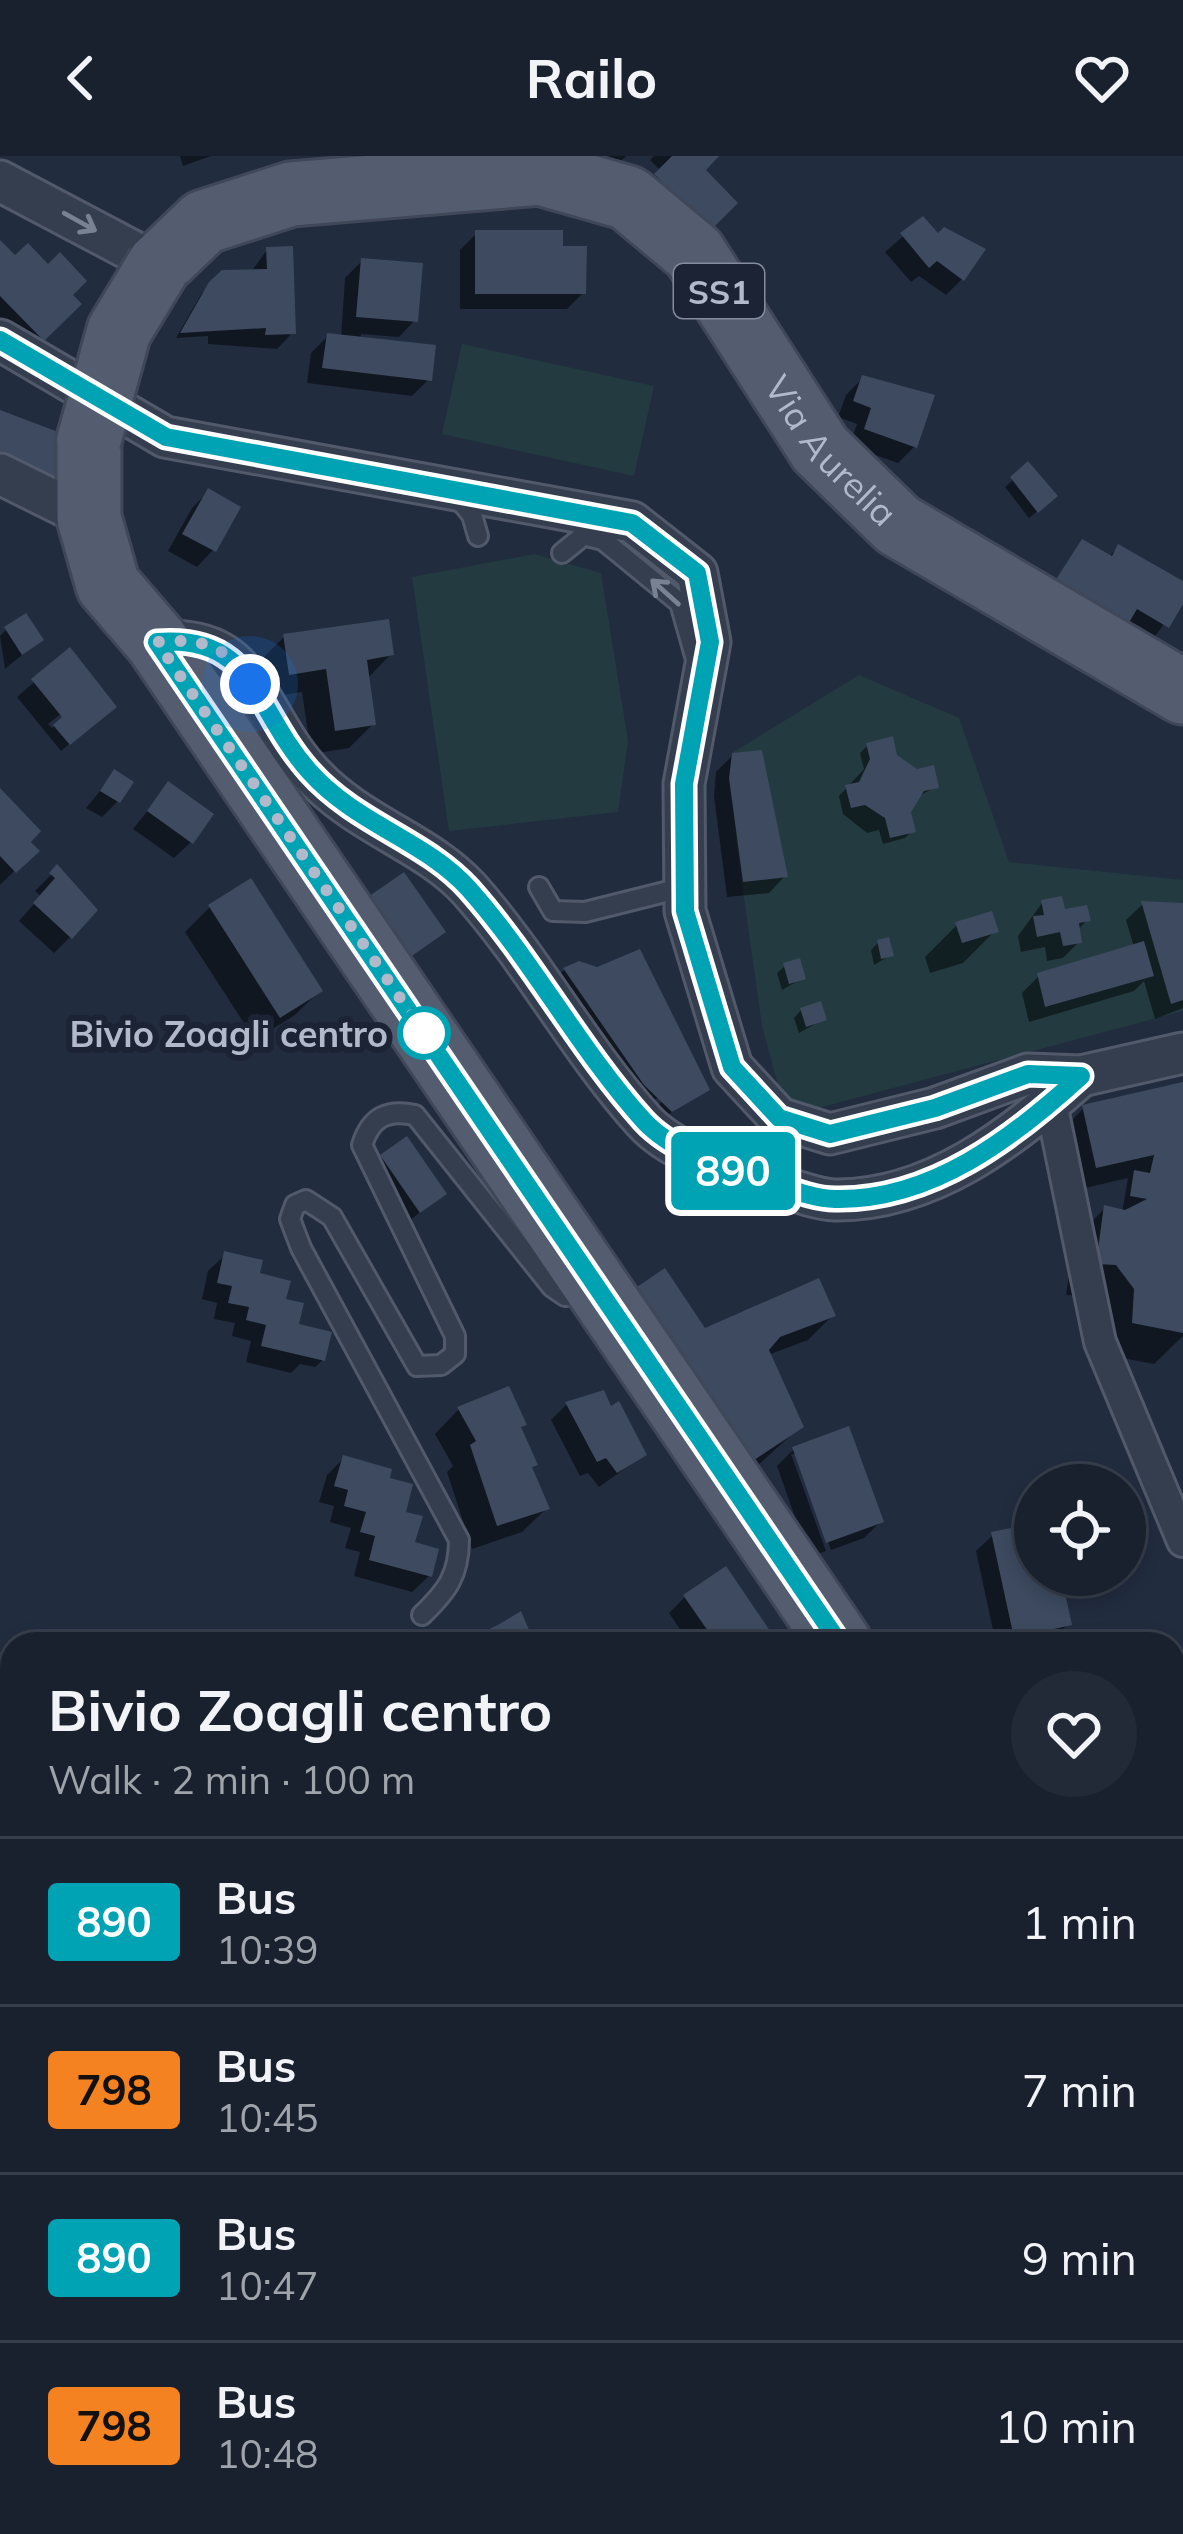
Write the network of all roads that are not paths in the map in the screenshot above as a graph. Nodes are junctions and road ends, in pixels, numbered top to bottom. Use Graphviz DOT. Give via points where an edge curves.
graph roads {
  1 [pos="0,181"];
  2 [pos="159,265"];
  3 [pos="0,340"];
  4 [pos="0,474"];
  5 [pos="452,490"];
  6 [pos="89,518"];
  7 [pos="596,527"];
  8 [pos="478,536"];
  9 [pos="562,554"];
  10 [pos="157,642"];
  11 [pos="1183,692"];
  12 [pos="539,887"];
  13 [pos="685,887"];
  14 [pos="1183,1053"];
  15 [pos="1066,1090"];
  16 [pos="597,1287"];
  17 [pos="1178,1524"];
  18 [pos="422,1615"];
  19 [pos="832,1632"];
  1 -- 2 [label="street, one-way"];
  2 -- 6 [label="main road, Via Aurelia / SS1, bridge" via="119,331 88,440"];
  2 -- 11 [label="main road, Via Aurelia / SS1" via="204,222 291,194 540,173 628,198 694,253 820,449 898,525"];
  3 -- 5 [label="street" via="166,437"];
  4 -- 6 [label="street"];
  5 -- 7 [label="street"];
  5 -- 8 [label="lane"];
  6 -- 10 [label="main road, Via Aurelia / SS1" via="108,586"];
  7 -- 9 [label="lane"];
  13 -- 7 [label="street, one-way" via="684,784 710,642 697,573 632,523"];
  10 -- 15 [label="street" via="189,639 232,655 284,742 338,803 454,873 648,1125 717,1166 833,1200 928,1186"];
  10 -- 16 [label="main road, Via Aurelia / SS1"];
  12 -- 13 [label="lane" via="554,911 585,912"];
  13 -- 15 [label="street" via="685,911 732,1067 779,1118 830,1134 1028,1074"];
  14 -- 15 [label="street"];
  15 -- 17 [label="street" via="1100,1342"];
  16 -- 18 [label="lane" via="583,1296 552,1287 416,1115 394,1110 368,1128 365,1160 455,1336 455,1354 441,1365 417,1366 332,1217 306,1199 295,1205 290,1219 301,1248 459,1540 447,1591"];
  16 -- 19 [label="main road, Via Aurelia / SS1"];
}
